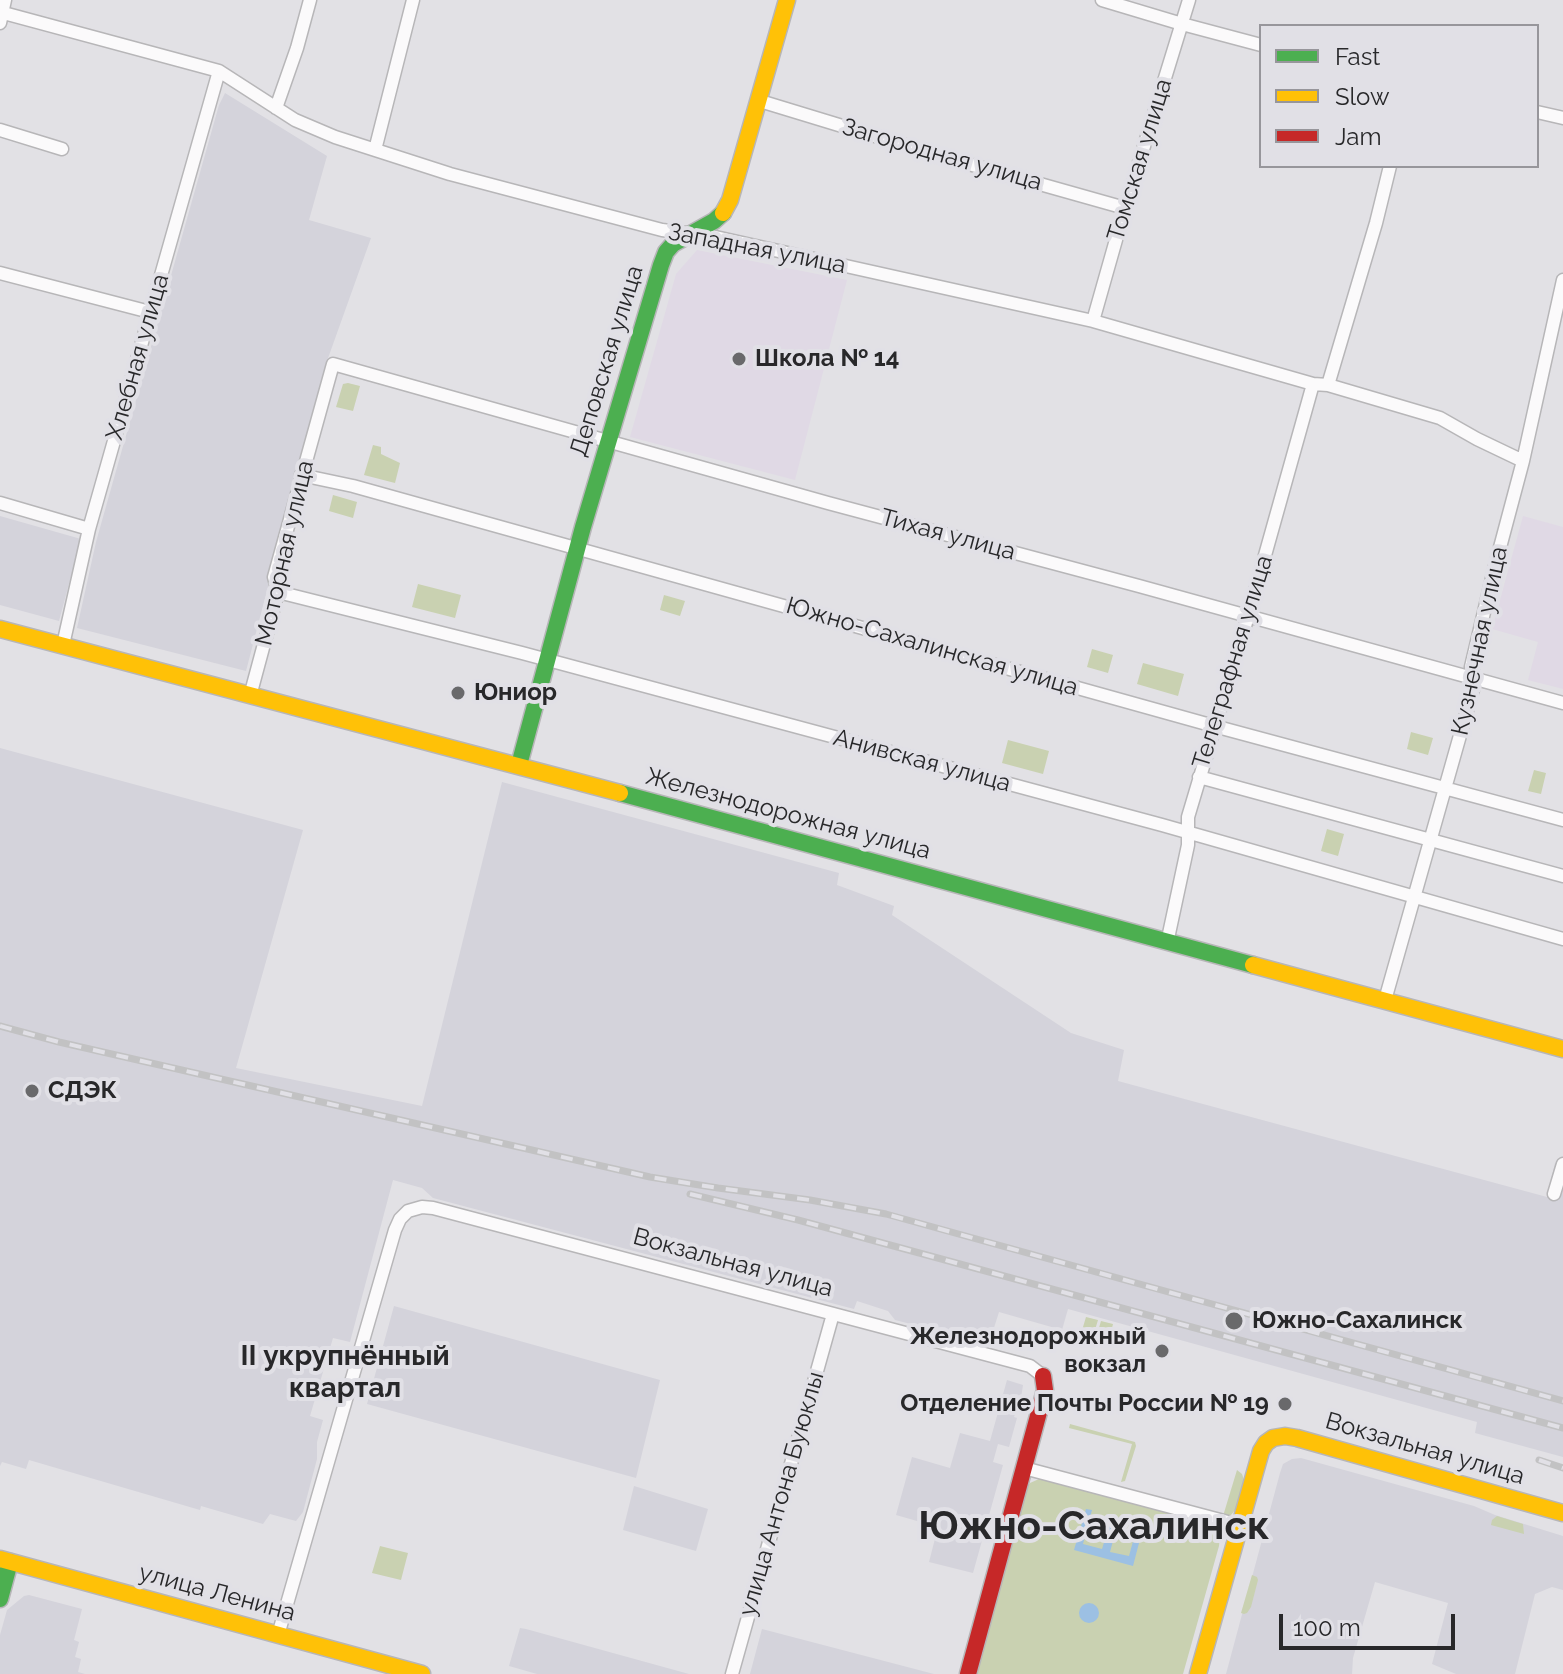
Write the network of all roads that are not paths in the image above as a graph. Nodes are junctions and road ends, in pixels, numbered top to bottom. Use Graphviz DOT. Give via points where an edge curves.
graph roads {
  1 [pos="310,0"];
  2 [pos="413,0"];
  3 [pos="787,0"];
  4 [pos="1102,0"];
  5 [pos="1189,0"];
  6 [pos="2,12"];
  7 [pos="1182,24"];
  8 [pos="1259,44"];
  9 [pos="219,71"];
  10 [pos="760,101"];
  11 [pos="276,108"];
  12 [pos="1539,112"];
  13 [pos="1563,118"];
  14 [pos="0,130"];
  15 [pos="62,149"];
  16 [pos="375,150"];
  17 [pos="1390,168"];
  18 [pos="1125,208"];
  19 [pos="688,234"];
  20 [pos="0,273"];
  21 [pos="1563,280"];
  22 [pos="150,312"];
  23 [pos="1093,321"];
  24 [pos="333,364"];
  25 [pos="1313,384"];
  26 [pos="1328,385"];
  27 [pos="609,443"];
  28 [pos="1523,461"];
  29 [pos="301,475"];
  30 [pos="0,503"];
  31 [pos="89,529"];
  32 [pos="577,550"];
  33 [pos="278,592"];
  34 [pos="1248,616"];
  35 [pos="0,629"];
  36 [pos="63,645"];
  37 [pos="547,660"];
  38 [pos="1476,679"];
  39 [pos="250,696"];
  40 [pos="1563,703"];
  41 [pos="1214,726"];
  42 [pos="519,765"];
  43 [pos="1199,777"];
  44 [pos="1446,788"];
  45 [pos="1563,820"];
  46 [pos="1187,832"];
  47 [pos="1430,840"];
  48 [pos="1563,876"];
  49 [pos="1414,895"];
  50 [pos="1563,939"];
  51 [pos="1167,943"];
  52 [pos="1385,1000"];
  53 [pos="1563,1049"];
  54 [pos="1563,1164"];
  55 [pos="1554,1194"];
  56 [pos="833,1314"];
  57 [pos="1043,1376"];
  58 [pos="1024,1468"];
  59 [pos="1563,1513"];
  60 [pos="1239,1525"];
  61 [pos="5,1561"];
  62 [pos="0,1599"];
  63 [pos="278,1635"];
  64 [pos="422,1674"];
  65 [pos="732,1674"];
  66 [pos="968,1674"];
  67 [pos="1198,1674"];
  1 -- 11 [label="street"];
  2 -- 16 [label="street"];
  3 -- 10 [label="main road, Деповская улица"];
  4 -- 7 [label="street"];
  5 -- 7 [label="street, Томская улица"];
  6 -- 9 [label="street, Западная улица"];
  7 -- 8 [label="street"];
  7 -- 18 [label="street, Томская улица"];
  9 -- 11 [label="street, Западная улица"];
  9 -- 22 [label="street, Хлебная улица"];
  10 -- 18 [label="street, Загородная улица"];
  10 -- 19 [label="main road, Деповская улица" via="724,212"];
  11 -- 16 [label="street, Западная улица"];
  12 -- 13 [label="street"];
  14 -- 15 [label="street"];
  16 -- 19 [label="street, Западная улица"];
  17 -- 26 [label="street"];
  18 -- 23 [label="street, Томская улица"];
  19 -- 23 [label="street, Западная улица"];
  19 -- 27 [label="main road, Деповская улица" via="666,252 661,265"];
  20 -- 22 [label="street"];
  21 -- 28 [label="street, Кузнечная улица"];
  22 -- 31 [label="street, Хлебная улица"];
  23 -- 25 [label="street, Западная улица"];
  24 -- 27 [label="street, Тихая улица"];
  24 -- 29 [label="street, Моторная улица"];
  25 -- 26 [label="street, Западная улица"];
  25 -- 34 [label="street, Телеграфная улица"];
  26 -- 28 [label="street, Западная улица" via="1440,418"];
  27 -- 32 [label="main road, Деповская улица"];
  27 -- 34 [label="street, Тихая улица"];
  28 -- 38 [label="street, Кузнечная улица" via="1471,667"];
  29 -- 32 [label="street, Южно-Сахалинская улица"];
  29 -- 33 [label="street, Моторная улица" via="274,577"];
  30 -- 31 [label="street"];
  31 -- 36 [label="street, Хлебная улица"];
  32 -- 37 [label="main road, Деповская улица"];
  32 -- 41 [label="street, Южно-Сахалинская улица"];
  33 -- 37 [label="street, Анивская улица"];
  33 -- 39 [label="street, Моторная улица"];
  34 -- 38 [label="street, Тихая улица"];
  34 -- 41 [label="street, Телеграфная улица"];
  35 -- 36 [label="main road, Железнодорожная улица"];
  36 -- 39 [label="main road, Железнодорожная улица"];
  37 -- 42 [label="main road, Деповская улица"];
  37 -- 46 [label="street, Анивская улица"];
  38 -- 40 [label="street, Тихая улица"];
  38 -- 44 [label="street, Кузнечная улица"];
  39 -- 42 [label="main road, Железнодорожная улица"];
  41 -- 43 [label="street, Телеграфная улица"];
  41 -- 44 [label="street, Южно-Сахалинская улица"];
  42 -- 51 [label="main road, Железнодорожная улица"];
  43 -- 46 [label="street, Телеграфная улица"];
  43 -- 47 [label="street"];
  44 -- 45 [label="street, Южно-Сахалинская улица"];
  44 -- 47 [label="street, Кузнечная улица"];
  46 -- 49 [label="street, Анивская улица"];
  46 -- 51 [label="street, Телеграфная улица"];
  47 -- 48 [label="street"];
  47 -- 49 [label="street, Кузнечная улица"];
  49 -- 50 [label="street, Анивская улица"];
  49 -- 52 [label="street, Кузнечная улица"];
  51 -- 52 [label="main road, Железнодорожная улица"];
  52 -- 53 [label="main road, Железнодорожная улица"];
  54 -- 55 [label="street"];
  56 -- 57 [label="street, Вокзальная улица" via="1030,1366"];
  56 -- 63 [label="street, Вокзальная улица" via="433,1208 408,1211 395,1230"];
  56 -- 65 [label="street, улица Антона Буюклы"];
  57 -- 58 [label="main road" via="1045,1390"];
  58 -- 60 [label="street"];
  58 -- 66 [label="main road"];
  59 -- 60 [label="main road, Вокзальная улица" via="1285,1436 1273,1438 1261,1451"];
  60 -- 67 [label="main road"];
  61 -- 62 [label="main road"];
  61 -- 63 [label="main road, улица Ленина"];
  63 -- 64 [label="main road, улица Ленина"];
}
